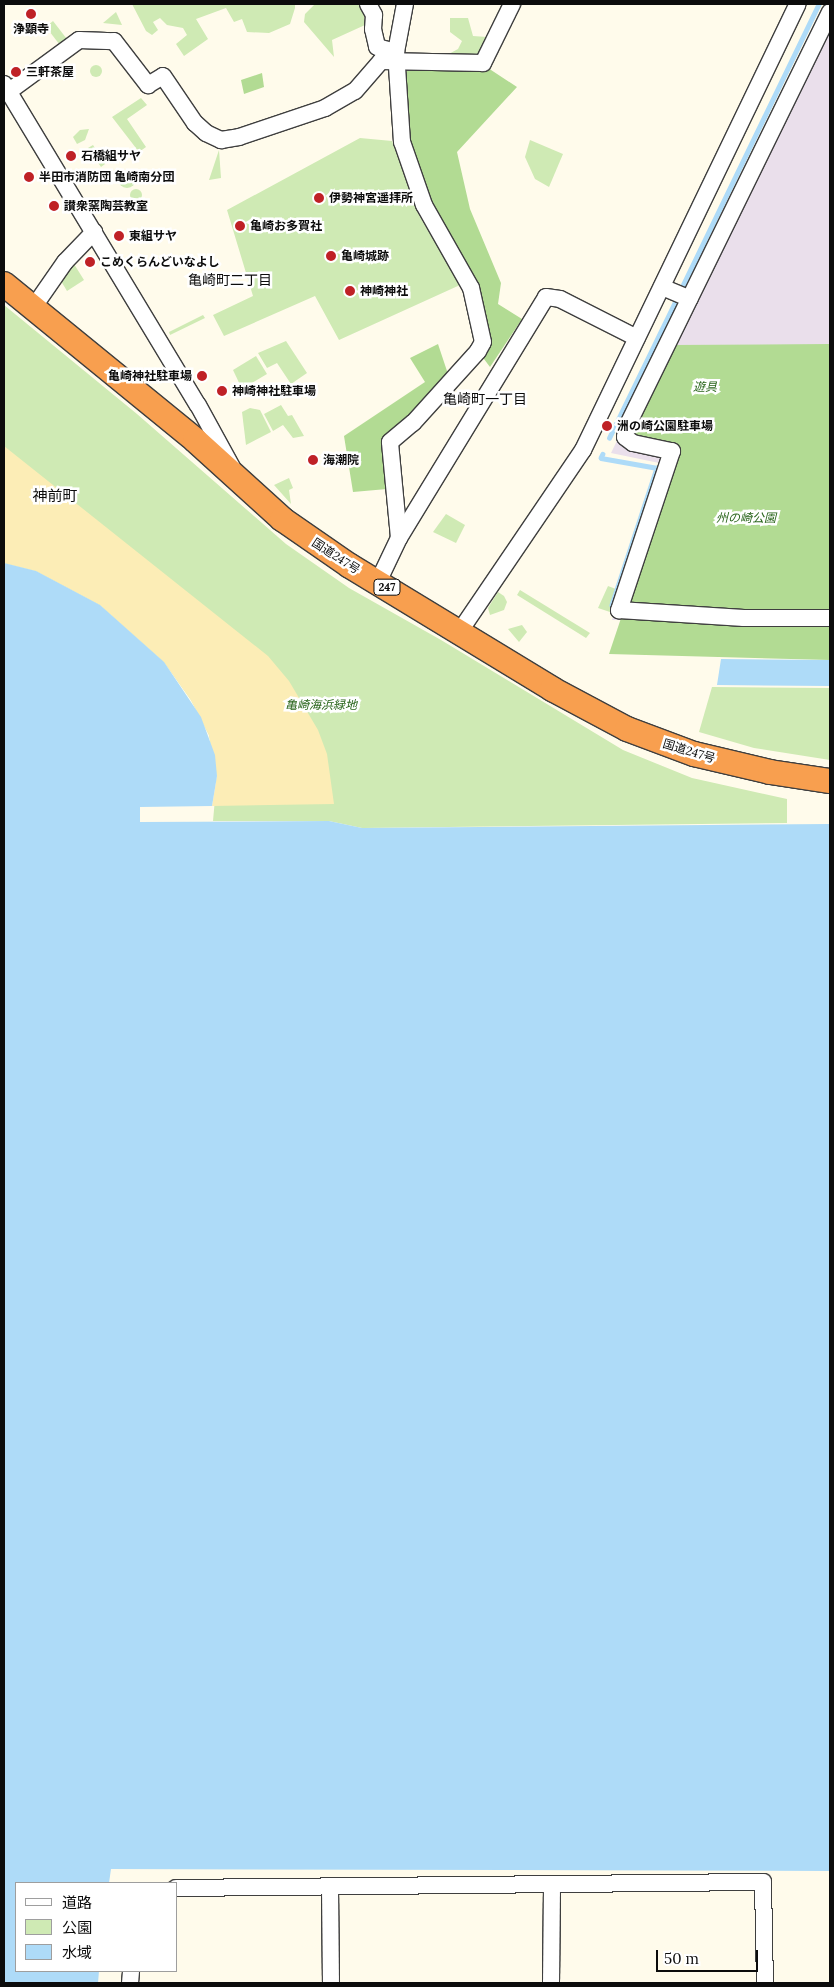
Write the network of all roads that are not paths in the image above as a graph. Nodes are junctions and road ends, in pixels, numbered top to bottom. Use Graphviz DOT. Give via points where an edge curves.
graph roads {
  1 [pos="368,4"];
  2 [pos="404,4"];
  3 [pos="512,4"];
  4 [pos="798,4"];
  5 [pos="830,12"];
  6 [pos="396,56"];
  7 [pos="6,88"];
  8 [pos="94,232"];
  9 [pos="4,284"];
  10 [pos="662,287"];
  11 [pos="685,296"];
  12 [pos="33,308"];
  13 [pos="637,338"];
  14 [pos="238,478"];
  15 [pos="398,538"];
  16 [pos="378,582"];
  17 [pos="830,618"];
  18 [pos="460,631"];
  19 [pos="830,781"];
  20 [pos="552,1886"];
  21 [pos="178,1888"];
  22 [pos="330,1888"];
  23 [pos="332,1983"];
  24 [pos="551,1983"];
  25 [pos="765,1983"];
  1 -- 6 [label="street" via="374,15 377,47"];
  2 -- 6 [label="street"];
  3 -- 6 [label="street" via="483,63"];
  4 -- 10 [label="street"];
  5 -- 11 [label="street"];
  6 -- 7 [label="street" via="381,61 355,92 325,108 221,140 195,123 163,76 148,85 114,41 79,40"];
  6 -- 15 [label="street" via="402,142 409,169 424,205 471,288 483,342 413,423 390,442"];
  7 -- 8 [label="street"];
  8 -- 12 [label="street" via="65,262"];
  8 -- 14 [label="street"];
  9 -- 12 [label="highway, 国道247号 / 247"];
  10 -- 11 [label="street"];
  10 -- 13 [label="street"];
  11 -- 17 [label="street" via="625,432 633,443 672,451 619,610 744,618"];
  12 -- 14 [label="highway, 国道247号 / 247"];
  13 -- 15 [label="street" via="560,299 546,297"];
  13 -- 18 [label="street" via="583,450"];
  14 -- 16 [label="highway, 国道247号 / 247" via="282,519"];
  15 -- 16 [label="street"];
  16 -- 18 [label="highway, 国道247号 / 247"];
  18 -- 19 [label="highway, 国道247号 / 247" via="552,689 655,741 737,765"];
  20 -- 22 [label="street"];
  20 -- 24 [label="street"];
  20 -- 25 [label="street" via="763,1882"];
  21 -- 22 [label="street"];
  22 -- 23 [label="street"];
}
